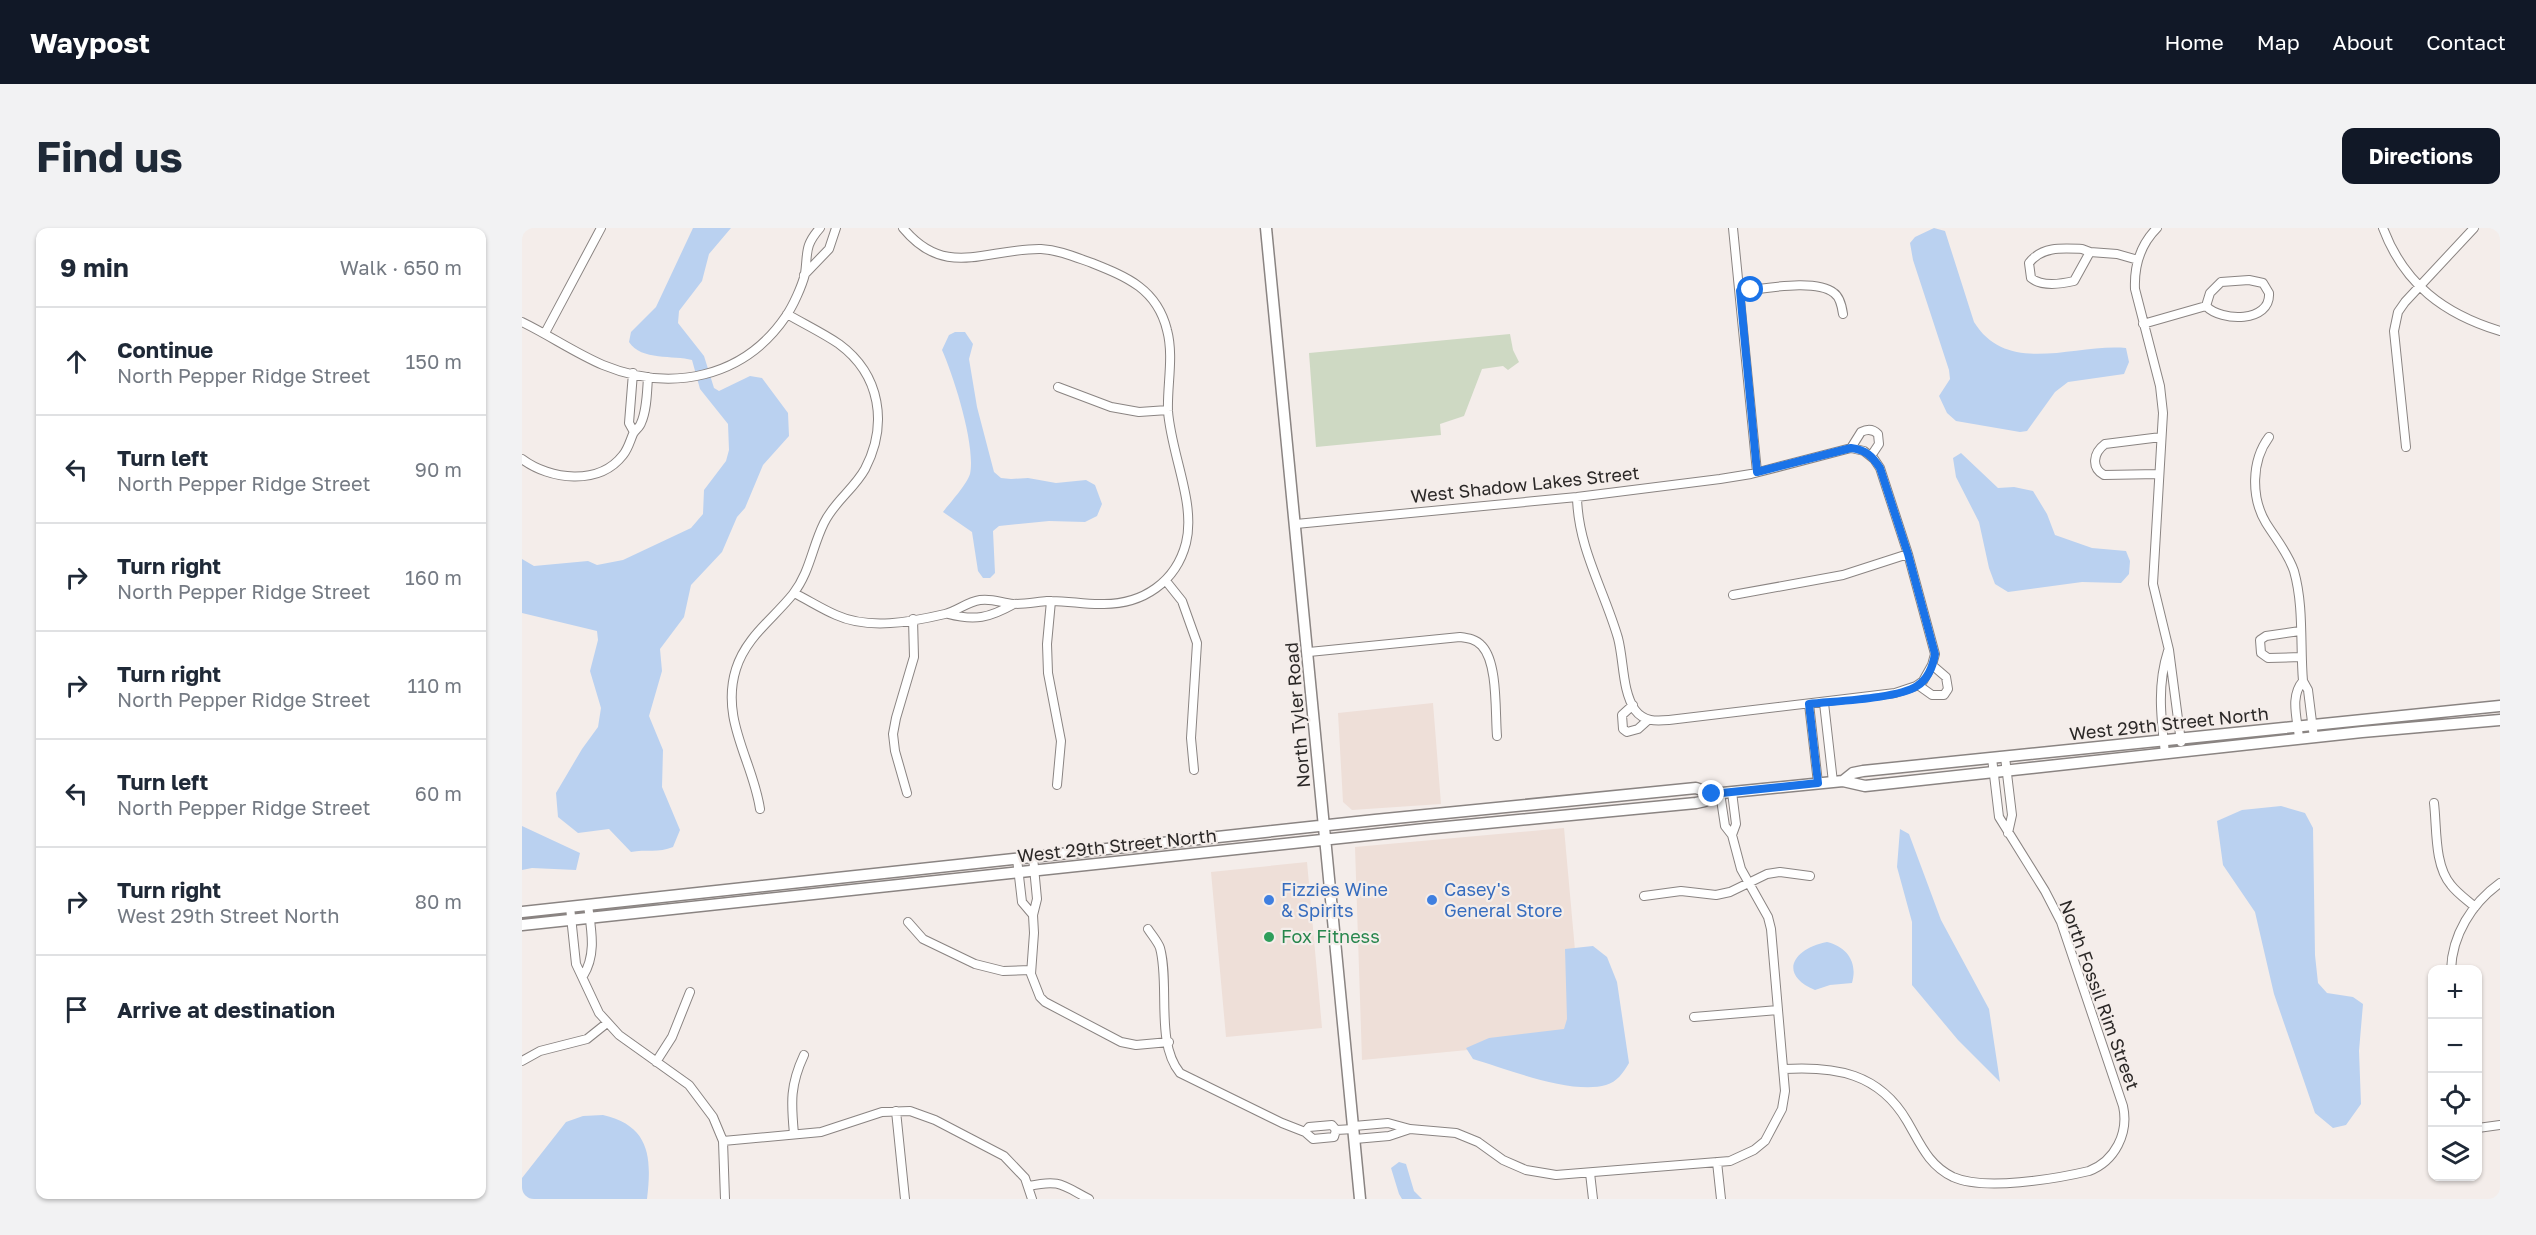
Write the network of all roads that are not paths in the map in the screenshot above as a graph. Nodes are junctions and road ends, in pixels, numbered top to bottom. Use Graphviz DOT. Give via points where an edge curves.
graph roads {
  1 [pos="601,228"];
  2 [pos="820,228"];
  3 [pos="836,228"];
  4 [pos="903,228"];
  5 [pos="1266,228"];
  6 [pos="1733,228"];
  7 [pos="2157,228"];
  8 [pos="2383,228"];
  9 [pos="2474,228"];
  10 [pos="2090,252"];
  11 [pos="2138,260"];
  12 [pos="804,275"];
  13 [pos="2420,286"];
  14 [pos="1740,291"];
  15 [pos="2206,306"];
  16 [pos="787,314"];
  17 [pos="1843,314"];
  18 [pos="522,322"];
  19 [pos="2143,324"];
  20 [pos="2500,331"];
  21 [pos="544,333"];
  22 [pos="633,373"];
  23 [pos="648,377"];
  24 [pos="1059,387"];
  25 [pos="1168,410"];
  26 [pos="634,432"];
  27 [pos="2161,437"];
  28 [pos="2269,437"];
  29 [pos="2406,447"];
  30 [pos="1851,448"];
  31 [pos="1871,456"];
  32 [pos="522,459"];
  33 [pos="1757,472"];
  34 [pos="2159,474"];
  35 [pos="1578,496"];
  36 [pos="1296,524"];
  37 [pos="1908,554"];
  38 [pos="1166,581"];
  39 [pos="794,592"];
  40 [pos="1733,595"];
  41 [pos="1051,601"];
  42 [pos="1014,604"];
  43 [pos="948,614"];
  44 [pos="913,619"];
  45 [pos="2300,631"];
  46 [pos="2169,650"];
  47 [pos="1308,652"];
  48 [pos="2301,657"];
  49 [pos="1932,666"];
  50 [pos="2303,681"];
  51 [pos="1918,685"];
  52 [pos="1824,703"];
  53 [pos="1809,704"];
  54 [pos="1633,705"];
  55 [pos="2500,706"];
  56 [pos="1648,720"];
  57 [pos="2500,720"];
  58 [pos="2313,725"];
  59 [pos="2298,727"];
  60 [pos="1497,736"];
  61 [pos="2181,738"];
  62 [pos="2314,738"];
  63 [pos="2299,739"];
  64 [pos="2164,740"];
  65 [pos="2182,751"];
  66 [pos="2165,753"];
  67 [pos="2005,757"];
  68 [pos="1992,758"];
  69 [pos="1194,770"];
  70 [pos="2007,771"];
  71 [pos="1994,772"];
  72 [pos="1838,781"];
  73 [pos="1818,783"];
  74 [pos="1057,785"];
  75 [pos="1732,792"];
  76 [pos="907,793"];
  77 [pos="1716,793"];
  78 [pos="2010,799"];
  79 [pos="1997,800"];
  80 [pos="2434,803"];
  81 [pos="1504,808"];
  82 [pos="760,809"];
  83 [pos="1506,821"];
  84 [pos="1324,826"];
  85 [pos="2008,833"];
  86 [pos="1732,835"];
  87 [pos="1326,841"];
  88 [pos="1033,857"];
  89 [pos="1017,859"];
  90 [pos="1035,870"];
  91 [pos="1019,872"];
  92 [pos="1810,876"];
  93 [pos="1747,882"];
  94 [pos="2500,883"];
  95 [pos="1644,896"];
  96 [pos="588,905"];
  97 [pos="570,907"];
  98 [pos="2475,907"];
  99 [pos="522,912"];
  100 [pos="1033,915"];
  101 [pos="590,918"];
  102 [pos="571,920"];
  103 [pos="908,922"];
  104 [pos="522,925"];
  105 [pos="1148,928"];
  106 [pos="2452,965"];
  107 [pos="1030,970"];
  108 [pos="583,976"];
  109 [pos="690,992"];
  110 [pos="1778,1010"];
  111 [pos="1694,1017"];
  112 [pos="607,1023"];
  113 [pos="1168,1042"];
  114 [pos="804,1055"];
  115 [pos="522,1061"];
  116 [pos="656,1062"];
  117 [pos="1784,1069"];
  118 [pos="896,1110"];
  119 [pos="2500,1125"];
  120 [pos="2482,1127"];
  121 [pos="1410,1129"];
  122 [pos="1336,1130"];
  123 [pos="1354,1131"];
  124 [pos="1305,1132"];
  125 [pos="794,1134"];
  126 [pos="723,1142"];
  127 [pos="1717,1162"];
  128 [pos="1590,1173"];
  129 [pos="1029,1186"];
  130 [pos="725,1199"];
  131 [pos="905,1199"];
  132 [pos="1032,1199"];
  133 [pos="1089,1199"];
  134 [pos="1360,1199"];
  135 [pos="1593,1199"];
  136 [pos="1720,1199"];
  1 -- 21 [label="street"];
  2 -- 12 [label="street" via="811,238"];
  3 -- 12 [label="street" via="829,249"];
  4 -- 25 [label="street" via="914,242 956,259 1044,249 1066,253 1128,278 1145,290 1167,330"];
  5 -- 36 [label="main road, North Tyler Road"];
  6 -- 14 [label="street"];
  7 -- 11 [label="street"];
  8 -- 13 [label="street" via="2399,264"];
  9 -- 13 [label="street"];
  10 -- 10 [label="street" via="2044,250 2029,262 2031,278 2047,284 2074,281"];
  10 -- 11 [label="street"];
  11 -- 19 [label="street" via="2135,290"];
  12 -- 16 [label="street"];
  13 -- 20 [label="street" via="2460,315"];
  13 -- 29 [label="street" via="2397,312 2394,331"];
  14 -- 17 [label="street" via="1809,285 1835,293"];
  14 -- 33 [label="street"];
  15 -- 15 [label="street" via="2224,316 2254,315 2266,307 2269,293 2263,283 2255,280 2221,282 2210,293"];
  15 -- 19 [label="street"];
  16 -- 23 [label="street" via="768,339 742,359 712,373 675,380"];
  16 -- 39 [label="street" via="840,344 873,388 879,411 873,451 863,472 823,524 810,564"];
  18 -- 21 [label="street"];
  19 -- 27 [label="street" via="2160,386"];
  21 -- 22 [label="street" via="604,365"];
  22 -- 23 [label="street"];
  22 -- 26 [label="street" via="629,423"];
  23 -- 26 [label="street" via="641,424"];
  24 -- 25 [label="street" via="1111,407 1139,412"];
  25 -- 38 [label="street" via="1189,527 1186,545"];
  26 -- 32 [label="street" via="623,455 603,471 580,477 558,477 533,468"];
  27 -- 34 [label="street"];
  27 -- 34 [label="street" via="2105,444 2095,457 2099,472 2104,475"];
  28 -- 45 [label="street" via="2258,453 2257,498 2294,572"];
  30 -- 31 [label="street"];
  30 -- 31 [label="street" via="1861,432 1875,432 1879,444"];
  30 -- 33 [label="street, West Shadow Lakes Street"];
  31 -- 37 [label="street" via="1880,468"];
  33 -- 35 [label="street, West Shadow Lakes Street"];
  34 -- 46 [label="street" via="2153,584"];
  35 -- 36 [label="street, West Shadow Lakes Street"];
  35 -- 54 [label="street" via="1584,550 1618,638"];
  36 -- 47 [label="main road, North Tyler Road"];
  37 -- 40 [label="street" via="1843,575"];
  37 -- 49 [label="street" via="1935,654"];
  38 -- 41 [label="street" via="1129,602"];
  38 -- 69 [label="street" via="1182,601 1197,643 1191,738"];
  39 -- 44 [label="street" via="837,616 864,623"];
  39 -- 82 [label="street" via="751,639 742,653 732,687 733,724 758,792"];
  41 -- 42 [label="street"];
  41 -- 74 [label="street" via="1047,654 1061,741"];
  42 -- 43 [label="street" via="982,600 964,604"];
  42 -- 43 [label="street" via="982,617 967,619"];
  43 -- 44 [label="street"];
  44 -- 76 [label="street" via="914,657 893,734"];
  45 -- 48 [label="street"];
  45 -- 48 [label="street" via="2266,636 2259,646 2268,658"];
  46 -- 61 [label="street"];
  46 -- 64 [label="street" via="2160,688"];
  47 -- 60 [label="street" via="1471,638 1489,657"];
  47 -- 84 [label="main road, North Tyler Road"];
  48 -- 50 [label="street"];
  49 -- 51 [label="street"];
  49 -- 51 [label="street" via="1946,677 1948,689 1944,695 1932,695"];
  50 -- 58 [label="street"];
  50 -- 59 [label="street" via="2296,689"];
  51 -- 52 [label="street" via="1895,693"];
  52 -- 53 [label="street"];
  52 -- 72 [label="street"];
  53 -- 56 [label="street"];
  53 -- 73 [label="street"];
  54 -- 56 [label="street"];
  54 -- 56 [label="street" via="1622,715 1623,729 1638,729"];
  55 -- 58 [label="main road, West 29th Street North"];
  57 -- 62 [label="main road, West 29th Street North"];
  58 -- 59 [label="main road, West 29th Street North"];
  58 -- 62 [label="street"];
  59 -- 61 [label="main road, West 29th Street North"];
  59 -- 63 [label="street"];
  61 -- 64 [label="main road, West 29th Street North"];
  61 -- 65 [label="street"];
  62 -- 63 [label="main road, West 29th Street North"];
  63 -- 65 [label="main road, West 29th Street North"];
  64 -- 66 [label="street"];
  64 -- 67 [label="main road, West 29th Street North"];
  65 -- 66 [label="main road, West 29th Street North"];
  66 -- 70 [label="main road, West 29th Street North"];
  67 -- 68 [label="main road, West 29th Street North"];
  67 -- 70 [label="street"];
  68 -- 71 [label="street, North Fossil Rim Street"];
  68 -- 72 [label="main road, West 29th Street North" via="1863,771"];
  70 -- 71 [label="main road, West 29th Street North"];
  70 -- 78 [label="street"];
  71 -- 72 [label="main road, West 29th Street North" via="1865,786"];
  71 -- 79 [label="street, North Fossil Rim Street"];
  72 -- 73 [label="main road, West 29th Street North"];
  73 -- 75 [label="main road, West 29th Street North"];
  75 -- 77 [label="main road, West 29th Street North"];
  75 -- 86 [label="street" via="1736,824"];
  77 -- 81 [label="main road, West 29th Street North" via="1696,788"];
  77 -- 83 [label="main road, West 29th Street North" via="1696,803"];
  77 -- 86 [label="street" via="1725,826"];
  78 -- 79 [label="street"];
  78 -- 85 [label="street"];
  79 -- 85 [label="street, North Fossil Rim Street" via="1999,817"];
  80 -- 98 [label="street" via="2445,875 2451,886"];
  81 -- 83 [label="main road"];
  81 -- 84 [label="main road, West 29th Street North"];
  83 -- 87 [label="main road, West 29th Street North"];
  84 -- 87 [label="main road, North Tyler Road"];
  84 -- 88 [label="main road, West 29th Street North"];
  85 -- 117 [label="street, North Fossil Rim Street" via="2061,922 2123,1106 2126,1117 2121,1141 2110,1156 2089,1171 1990,1185 1970,1183 1934,1164 1894,1102 1863,1080 1850,1073 1817,1067"];
  86 -- 93 [label="street"];
  87 -- 90 [label="main road, West 29th Street North"];
  87 -- 123 [label="main road, North Tyler Road"];
  88 -- 89 [label="main road, West 29th Street North"];
  88 -- 90 [label="street"];
  89 -- 91 [label="street"];
  89 -- 96 [label="main road, West 29th Street North"];
  90 -- 91 [label="main road, West 29th Street North"];
  90 -- 100 [label="street" via="1037,899"];
  91 -- 100 [label="street" via="1022,902"];
  91 -- 101 [label="main road, West 29th Street North"];
  92 -- 93 [label="street" via="1780,872"];
  93 -- 95 [label="street" via="1716,895 1681,891"];
  93 -- 110 [label="street" via="1768,917"];
  94 -- 98 [label="street"];
  96 -- 97 [label="main road, West 29th Street North"];
  96 -- 101 [label="street"];
  97 -- 99 [label="main road, West 29th Street North"];
  97 -- 102 [label="street"];
  98 -- 106 [label="street" via="2461,927"];
  100 -- 107 [label="street"];
  101 -- 102 [label="main road, West 29th Street North"];
  101 -- 108 [label="street" via="592,954"];
  102 -- 104 [label="main road, West 29th Street North"];
  102 -- 108 [label="street" via="576,964"];
  103 -- 107 [label="street" via="923,939 975,964 1003,971"];
  105 -- 113 [label="street" via="1160,947"];
  107 -- 113 [label="street" via="1034,986 1045,1002 1121,1042"];
  108 -- 112 [label="street" via="593,1003"];
  109 -- 116 [label="street" via="672,1037"];
  110 -- 111 [label="street"];
  110 -- 117 [label="street"];
  112 -- 115 [label="street" via="587,1040 540,1051"];
  112 -- 116 [label="street"];
  113 -- 124 [label="street" via="1170,1056 1180,1073"];
  114 -- 125 [label="street" via="791,1092"];
  116 -- 126 [label="street" via="699,1096"];
  117 -- 127 [label="street" via="1782,1109 1765,1141 1730,1161"];
  118 -- 125 [label="street" via="834,1130"];
  118 -- 129 [label="street" via="924,1115 1004,1156 1020,1170"];
  118 -- 131 [label="street"];
  119 -- 120 [label="street"];
  121 -- 123 [label="street" via="1389,1136"];
  121 -- 123 [label="street" via="1388,1123"];
  121 -- 128 [label="street" via="1456,1132 1526,1170 1557,1175"];
  122 -- 123 [label="street"];
  122 -- 124 [label="street" via="1332,1125 1309,1127"];
  122 -- 124 [label="street" via="1334,1137 1313,1139"];
  123 -- 134 [label="main road, North Tyler Road"];
  125 -- 126 [label="street"];
  126 -- 130 [label="street"];
  127 -- 128 [label="street"];
  127 -- 136 [label="street"];
  128 -- 135 [label="street"];
  129 -- 132 [label="street"];
  129 -- 133 [label="street" via="1059,1182"];
}
